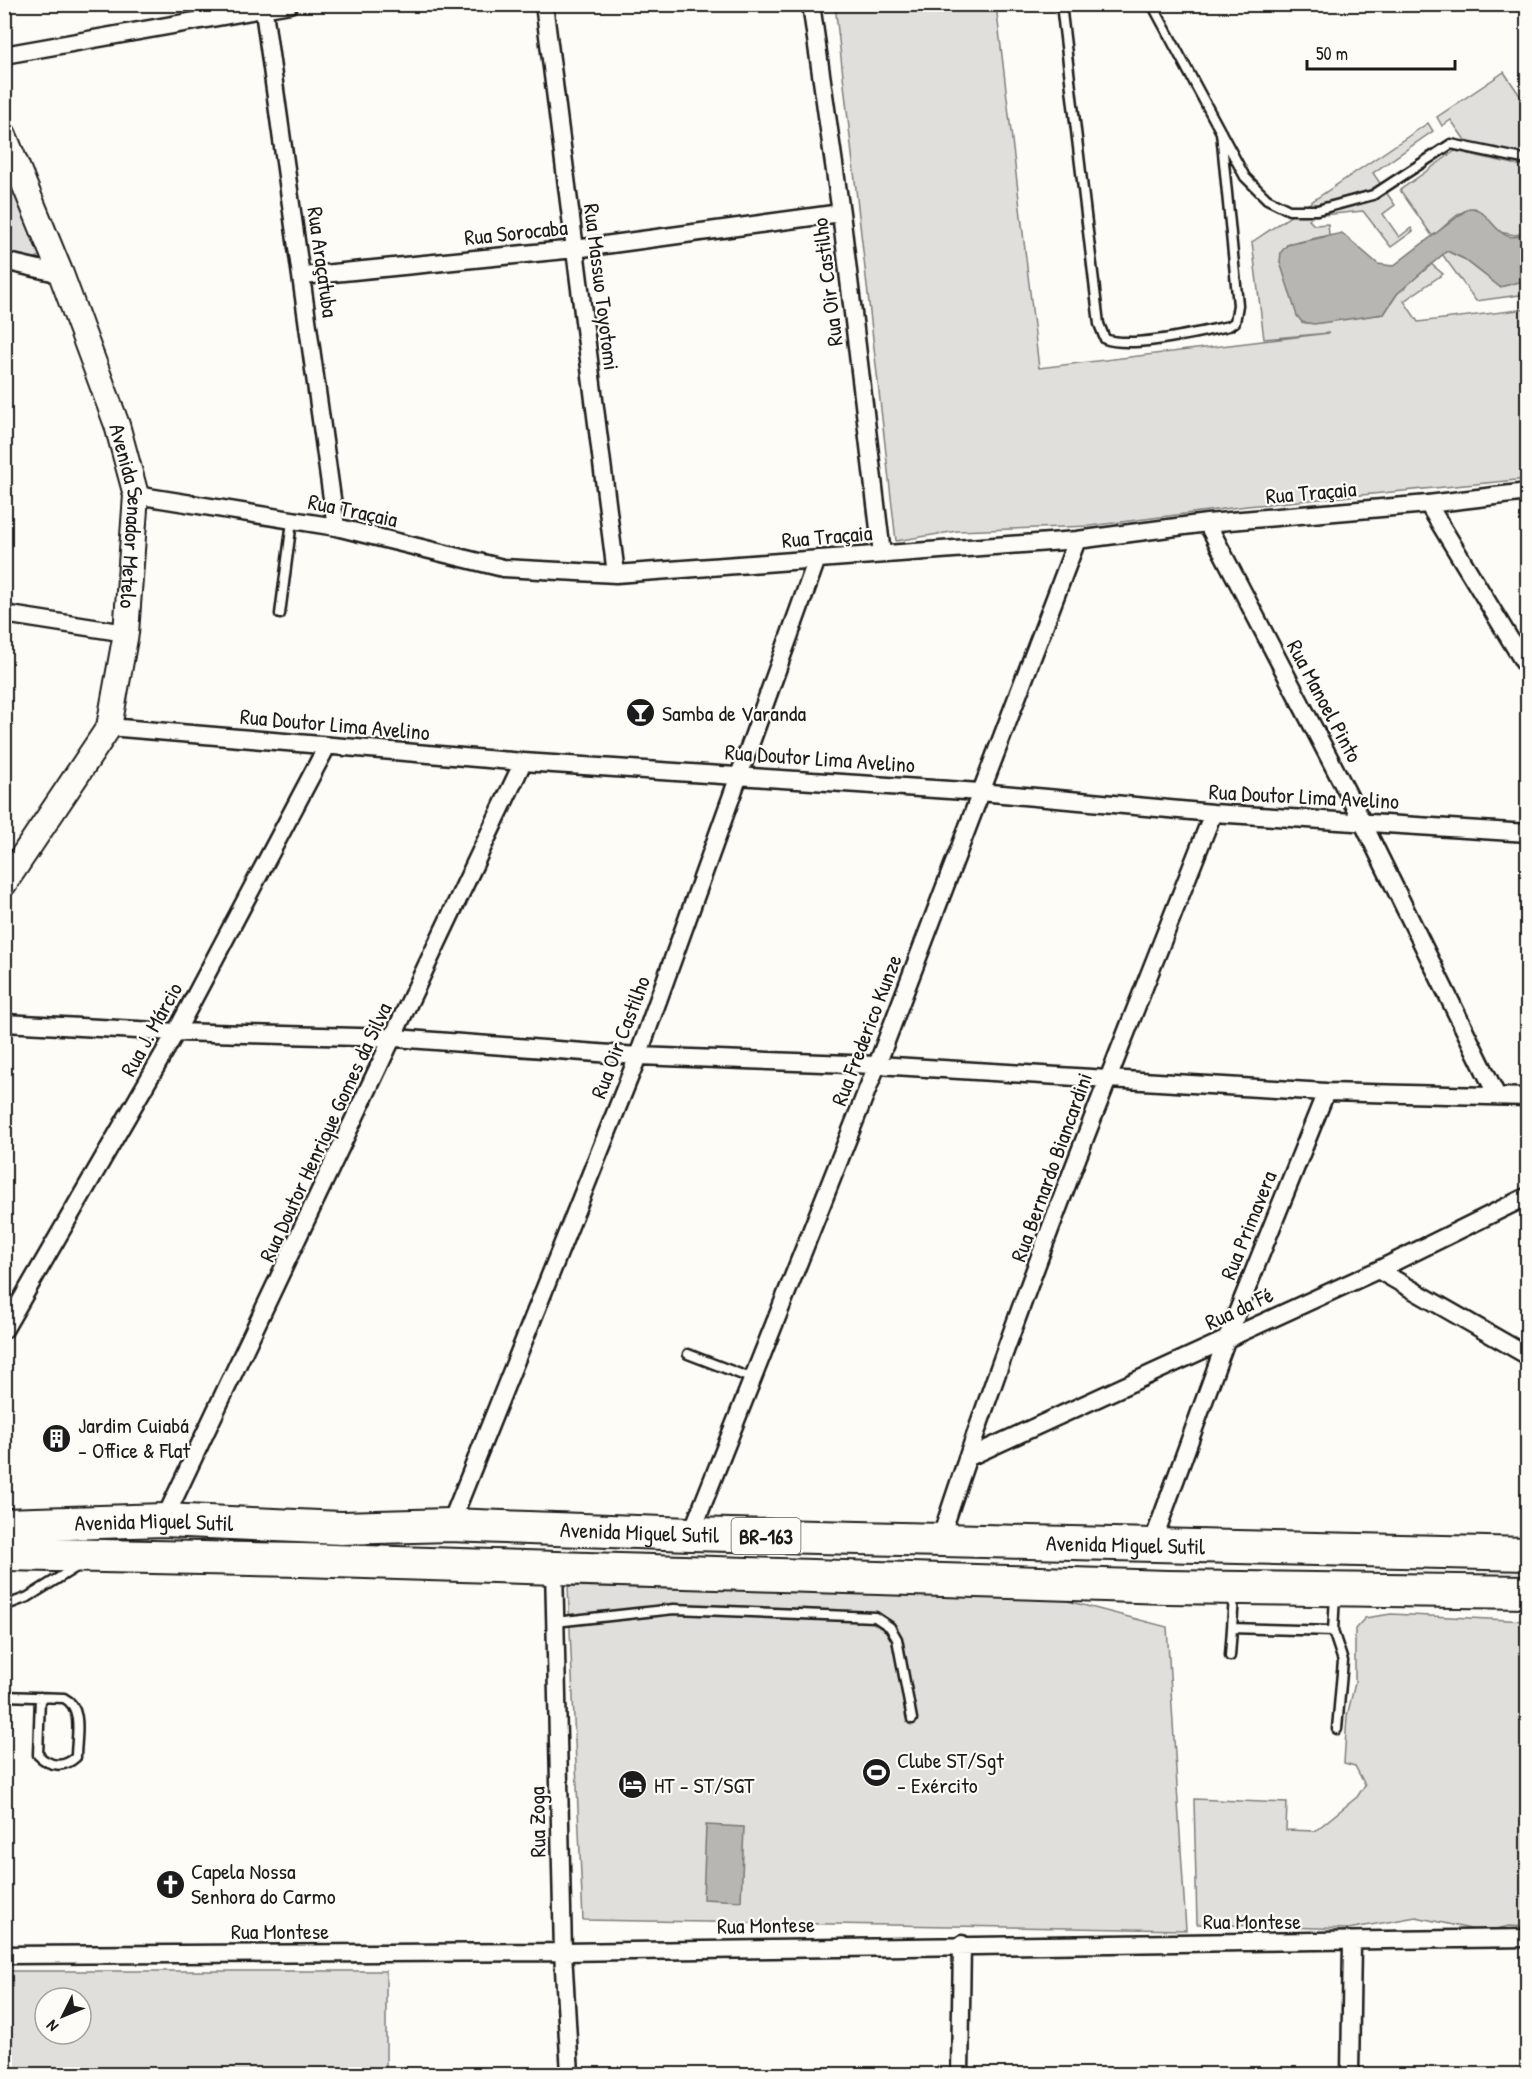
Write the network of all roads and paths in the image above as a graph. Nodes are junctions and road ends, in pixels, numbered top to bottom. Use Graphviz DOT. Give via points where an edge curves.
graph roads {
  1 [pos="290,4"];
  2 [pos="544,4"];
  3 [pos="812,4"];
  4 [pos="1061,4"];
  5 [pos="1152,4"];
  6 [pos="263,7"];
  7 [pos="4,55"];
  8 [pos="1221,132"];
  9 [pos="4,135"];
  10 [pos="1527,160"];
  11 [pos="841,213"];
  12 [pos="575,249"];
  13 [pos="4,261"];
  14 [pos="61,274"];
  15 [pos="303,276"];
  16 [pos="1527,492"];
  17 [pos="136,495"];
  18 [pos="1428,504"];
  19 [pos="292,521"];
  20 [pos="1207,523"];
  21 [pos="336,527"];
  22 [pos="1077,540"];
  23 [pos="882,554"];
  24 [pos="817,559"];
  25 [pos="616,574"];
  26 [pos="4,614"];
  27 [pos="280,614"];
  28 [pos="126,633"];
  29 [pos="1527,669"];
  30 [pos="109,727"];
  31 [pos="327,746"];
  32 [pos="523,762"];
  33 [pos="741,775"];
  34 [pos="980,792"];
  35 [pos="1213,813"];
  36 [pos="1362,821"];
  37 [pos="1527,833"];
  38 [pos="4,884"];
  39 [pos="4,1023"];
  40 [pos="176,1032"];
  41 [pos="395,1038"];
  42 [pos="638,1056"];
  43 [pos="876,1065"];
  44 [pos="1107,1080"];
  45 [pos="1326,1092"];
  46 [pos="1497,1096"];
  47 [pos="1527,1097"];
  48 [pos="1527,1196"];
  49 [pos="1378,1269"];
  50 [pos="4,1330"];
  51 [pos="1227,1338"];
  52 [pos="688,1354"];
  53 [pos="1527,1356"];
  54 [pos="753,1379"];
  55 [pos="967,1458"];
  56 [pos="164,1520"];
  57 [pos="4,1525"];
  58 [pos="450,1525"];
  59 [pos="692,1534"];
  60 [pos="940,1540"];
  61 [pos="1152,1544"];
  62 [pos="4,1554"];
  63 [pos="1527,1554"];
  64 [pos="95,1555"];
  65 [pos="554,1568"];
  66 [pos="1234,1588"];
  67 [pos="1335,1589"];
  68 [pos="1527,1592"];
  69 [pos="4,1606"];
  70 [pos="555,1622"];
  71 [pos="1232,1628"];
  72 [pos="1333,1631"];
  73 [pos="1230,1656"];
  74 [pos="4,1696"];
  75 [pos="40,1697"];
  76 [pos="912,1719"];
  77 [pos="1337,1728"];
  78 [pos="1527,1938"];
  79 [pos="1352,1942"];
  80 [pos="962,1944"];
  81 [pos="563,1952"];
  82 [pos="4,1955"];
  83 [pos="570,2074"];
  84 [pos="960,2074"];
  85 [pos="1350,2074"];
  1 -- 6 [label="street"];
  2 -- 12 [label="street, Rua Massuo Toyotomi"];
  3 -- 11 [label="street, Rua Oir Castilho"];
  4 -- 8 [label="lane" via="1099,324 1106,339 1114,343 1154,339 1235,322 1238,305"];
  5 -- 8 [label="lane"];
  6 -- 7 [label="street"];
  6 -- 15 [label="street, Rua Araçatuba"];
  8 -- 10 [label="lane" via="1245,177 1267,199 1289,210 1317,210 1373,195 1451,144"];
  9 -- 14 [label="street, Avenida Senador Metelo"];
  11 -- 12 [label="street, Rua Sorocaba"];
  11 -- 23 [label="street, Rua Oir Castilho"];
  12 -- 15 [label="street, Rua Sorocaba"];
  12 -- 25 [label="street, Rua Massuo Toyotomi"];
  13 -- 14 [label="street"];
  14 -- 17 [label="street, Avenida Senador Metelo" via="117,425"];
  15 -- 21 [label="street, Rua Araçatuba"];
  16 -- 18 [label="street, Rua Traçaia"];
  17 -- 19 [label="street, Rua Traçaia"];
  17 -- 28 [label="street, Avenida Senador Metelo"];
  18 -- 20 [label="street, Rua Traçaia"];
  18 -- 29 [label="street"];
  19 -- 21 [label="street, Rua Traçaia"];
  19 -- 27 [label="lane"];
  20 -- 22 [label="street, Rua Traçaia"];
  20 -- 36 [label="street, Rua Manoel Pinto"];
  21 -- 25 [label="street, Rua Traçaia" via="503,568"];
  22 -- 23 [label="street, Rua Traçaia"];
  22 -- 34 [label="street, Rua Frederico Kunze"];
  23 -- 24 [label="street, Rua Traçaia"];
  24 -- 25 [label="street, Rua Traçaia"];
  24 -- 33 [label="street, Rua Oir Castilho"];
  26 -- 28 [label="street"];
  28 -- 30 [label="street, Avenida Senador Metelo"];
  30 -- 31 [label="street, Rua Doutor Lima Avelino"];
  30 -- 38 [label="street, Avenida Senador Metelo"];
  31 -- 32 [label="street, Rua Doutor Lima Avelino"];
  31 -- 40 [label="street, Rua J. Márcio"];
  32 -- 33 [label="street, Rua Doutor Lima Avelino"];
  32 -- 41 [label="street, Rua Doutor Henrique Gomes da Silva"];
  33 -- 34 [label="street, Rua Doutor Lima Avelino"];
  33 -- 42 [label="street, Rua Oir Castilho"];
  34 -- 35 [label="street, Rua Doutor Lima Avelino"];
  34 -- 43 [label="street, Rua Frederico Kunze"];
  35 -- 36 [label="street, Rua Doutor Lima Avelino"];
  35 -- 44 [label="street, Rua Bernardo Biancardini"];
  36 -- 37 [label="street, Rua Doutor Lima Avelino"];
  36 -- 46 [label="street, Rua Manoel Pinto"];
  39 -- 40 [label="street"];
  40 -- 41 [label="street"];
  40 -- 50 [label="street, Rua J. Márcio"];
  41 -- 42 [label="street"];
  41 -- 56 [label="street, Rua Doutor Henrique Gomes da Silva"];
  42 -- 43 [label="street"];
  42 -- 58 [label="street, Rua Oir Castilho"];
  43 -- 44 [label="street"];
  43 -- 54 [label="street, Rua Frederico Kunze"];
  44 -- 45 [label="street"];
  44 -- 55 [label="street, Rua Bernardo Biancardini"];
  45 -- 46 [label="street"];
  45 -- 51 [label="street, Rua Primavera"];
  46 -- 47 [label="street"];
  48 -- 49 [label="street, Rua da Fé"];
  49 -- 51 [label="street, Rua da Fé"];
  49 -- 53 [label="street"];
  51 -- 55 [label="street, Rua da Fé"];
  51 -- 61 [label="street, Rua Primavera"];
  52 -- 54 [label="lane"];
  54 -- 59 [label="street, Rua Frederico Kunze"];
  55 -- 60 [label="street, Rua Bernardo Biancardini"];
  56 -- 57 [label="highway, Avenida Miguel Sutil / BR-163"];
  56 -- 58 [label="highway, Avenida Miguel Sutil / BR-163" via="341,1528"];
  58 -- 59 [label="highway, Avenida Miguel Sutil / BR-163"];
  59 -- 60 [label="highway, Avenida Miguel Sutil / BR-163"];
  60 -- 61 [label="highway, Avenida Miguel Sutil / BR-163"];
  61 -- 63 [label="highway, Avenida Miguel Sutil / BR-163"];
  62 -- 64 [label="highway, Avenida Miguel Sutil / BR-163"];
  64 -- 65 [label="highway, Avenida Miguel Sutil / BR-163"];
  64 -- 69 [label="lane" via="45,1588"];
  65 -- 66 [label="highway, Avenida Miguel Sutil / BR-163"];
  65 -- 70 [label="street, Rua Zoga"];
  66 -- 67 [label="highway, Avenida Miguel Sutil / BR-163"];
  66 -- 71 [label="lane"];
  67 -- 68 [label="highway, Avenida Miguel Sutil / BR-163"];
  67 -- 72 [label="lane"];
  70 -- 76 [label="lane" via="674,1609 875,1617 890,1627 897,1639"];
  70 -- 81 [label="street, Rua Zoga"];
  71 -- 72 [label="lane"];
  71 -- 73 [label="lane"];
  72 -- 77 [label="lane" via="1343,1661"];
  74 -- 75 [label="lane"];
  75 -- 75 [label="lane" via="38,1755 51,1764 69,1763 76,1757 75,1705 64,1698"];
  78 -- 79 [label="street, Rua Montese"];
  79 -- 80 [label="street, Rua Montese"];
  79 -- 85 [label="street"];
  80 -- 81 [label="street, Rua Montese"];
  80 -- 84 [label="street"];
  81 -- 82 [label="street, Rua Montese"];
  81 -- 83 [label="street, Rua Zoga"];
}
